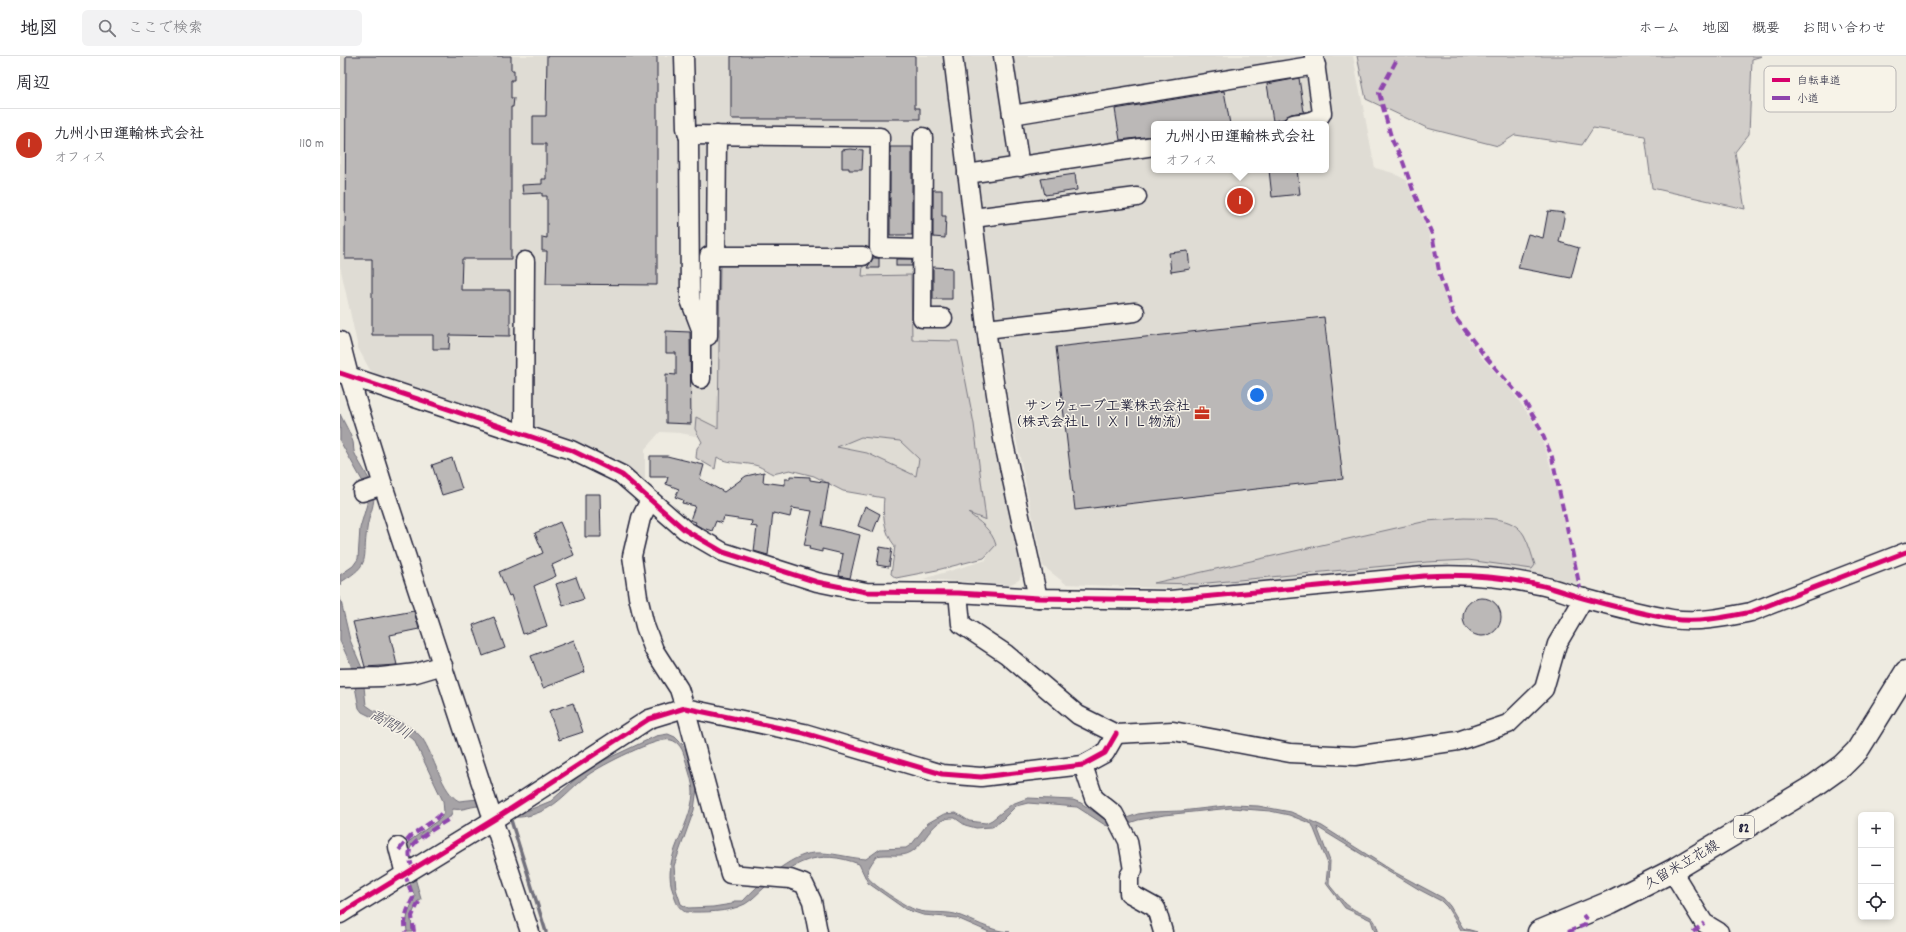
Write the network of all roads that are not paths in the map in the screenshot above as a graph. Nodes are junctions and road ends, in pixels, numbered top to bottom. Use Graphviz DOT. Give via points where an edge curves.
graph roads {
  1 [pos="684,56"];
  2 [pos="953,56"];
  3 [pos="1003,56"];
  4 [pos="1315,60"];
  5 [pos="1012,115"];
  6 [pos="1310,121"];
  7 [pos="688,135"];
  8 [pos="716,135"];
  9 [pos="923,137"];
  10 [pos="1151,146"];
  11 [pos="1020,168"];
  12 [pos="968,174"];
  13 [pos="1137,197"];
  14 [pos="973,218"];
  15 [pos="922,249"];
  16 [pos="716,255"];
  17 [pos="863,256"];
  18 [pos="525,260"];
  19 [pos="1135,312"];
  20 [pos="943,318"];
  21 [pos="986,329"];
  22 [pos="340,341"];
  23 [pos="345,375"];
  24 [pos="524,434"];
  25 [pos="650,500"];
  26 [pos="1906,552"];
  27 [pos="958,594"];
  28 [pos="1038,598"];
  29 [pos="1584,598"];
  30 [pos="443,665"];
  31 [pos="1906,672"];
  32 [pos="340,678"];
  33 [pos="685,708"];
  34 [pos="1116,734"];
  35 [pos="1084,765"];
  36 [pos="496,811"];
  37 [pos="398,847"];
  38 [pos="1672,871"];
  39 [pos="405,874"];
  40 [pos="340,914"];
  41 [pos="530,932"];
  42 [pos="818,932"];
  43 [pos="1162,932"];
  44 [pos="1539,932"];
  45 [pos="1719,932"];
  1 -- 7 [label="street"];
  2 -- 12 [label="street"];
  3 -- 5 [label="street"];
  4 -- 5 [label="street"];
  4 -- 6 [label="street" via="1322,113 1320,117"];
  5 -- 11 [label="street"];
  7 -- 8 [label="street"];
  7 -- 16 [label="street" via="690,300 701,329 705,379 709,256"];
  8 -- 15 [label="street" via="880,137 879,248"];
  8 -- 16 [label="street"];
  9 -- 15 [label="street"];
  10 -- 11 [label="street"];
  11 -- 12 [label="street"];
  12 -- 14 [label="street"];
  13 -- 14 [label="street"];
  14 -- 21 [label="street"];
  15 -- 20 [label="street" via="922,318"];
  16 -- 17 [label="street"];
  18 -- 24 [label="street"];
  19 -- 21 [label="street"];
  21 -- 28 [label="street" via="1003,439"];
  22 -- 23 [label="street"];
  23 -- 24 [label="street"];
  23 -- 30 [label="street" via="374,488"];
  24 -- 25 [label="street" via="571,450 622,475"];
  25 -- 27 [label="street" via="686,530 723,552 817,582 866,592"];
  25 -- 33 [label="street" via="641,518 632,556 638,598 654,650 679,689"];
  26 -- 29 [label="street" via="1750,612 1724,618 1673,620"];
  27 -- 28 [label="street"];
  27 -- 34 [label="street" via="961,624 1006,654 1078,715"];
  28 -- 29 [label="street" via="1170,600 1459,574 1498,577"];
  29 -- 34 [label="street" via="1557,644 1544,689 1508,724 1458,741 1355,756 1290,753 1173,730"];
  30 -- 32 [label="street" via="416,673"];
  30 -- 36 [label="street"];
  31 -- 38 [label="main road, 久留米立花線 / 82" via="1856,751 1842,766 1814,786"];
  33 -- 35 [label="street" via="804,733 942,774 981,777"];
  33 -- 36 [label="street" via="649,719"];
  33 -- 42 [label="street" via="730,874 784,878 804,884 812,901"];
  34 -- 35 [label="street" via="1105,753"];
  35 -- 43 [label="street" via="1094,798 1114,814 1128,841 1133,870 1129,876 1129,893 1156,908"];
  36 -- 39 [label="street"];
  36 -- 41 [label="street"];
  37 -- 39 [label="street"];
  38 -- 44 [label="main road, 久留米立花線 / 82" via="1611,902"];
  38 -- 45 [label="street" via="1704,923"];
  39 -- 40 [label="street"];
}
